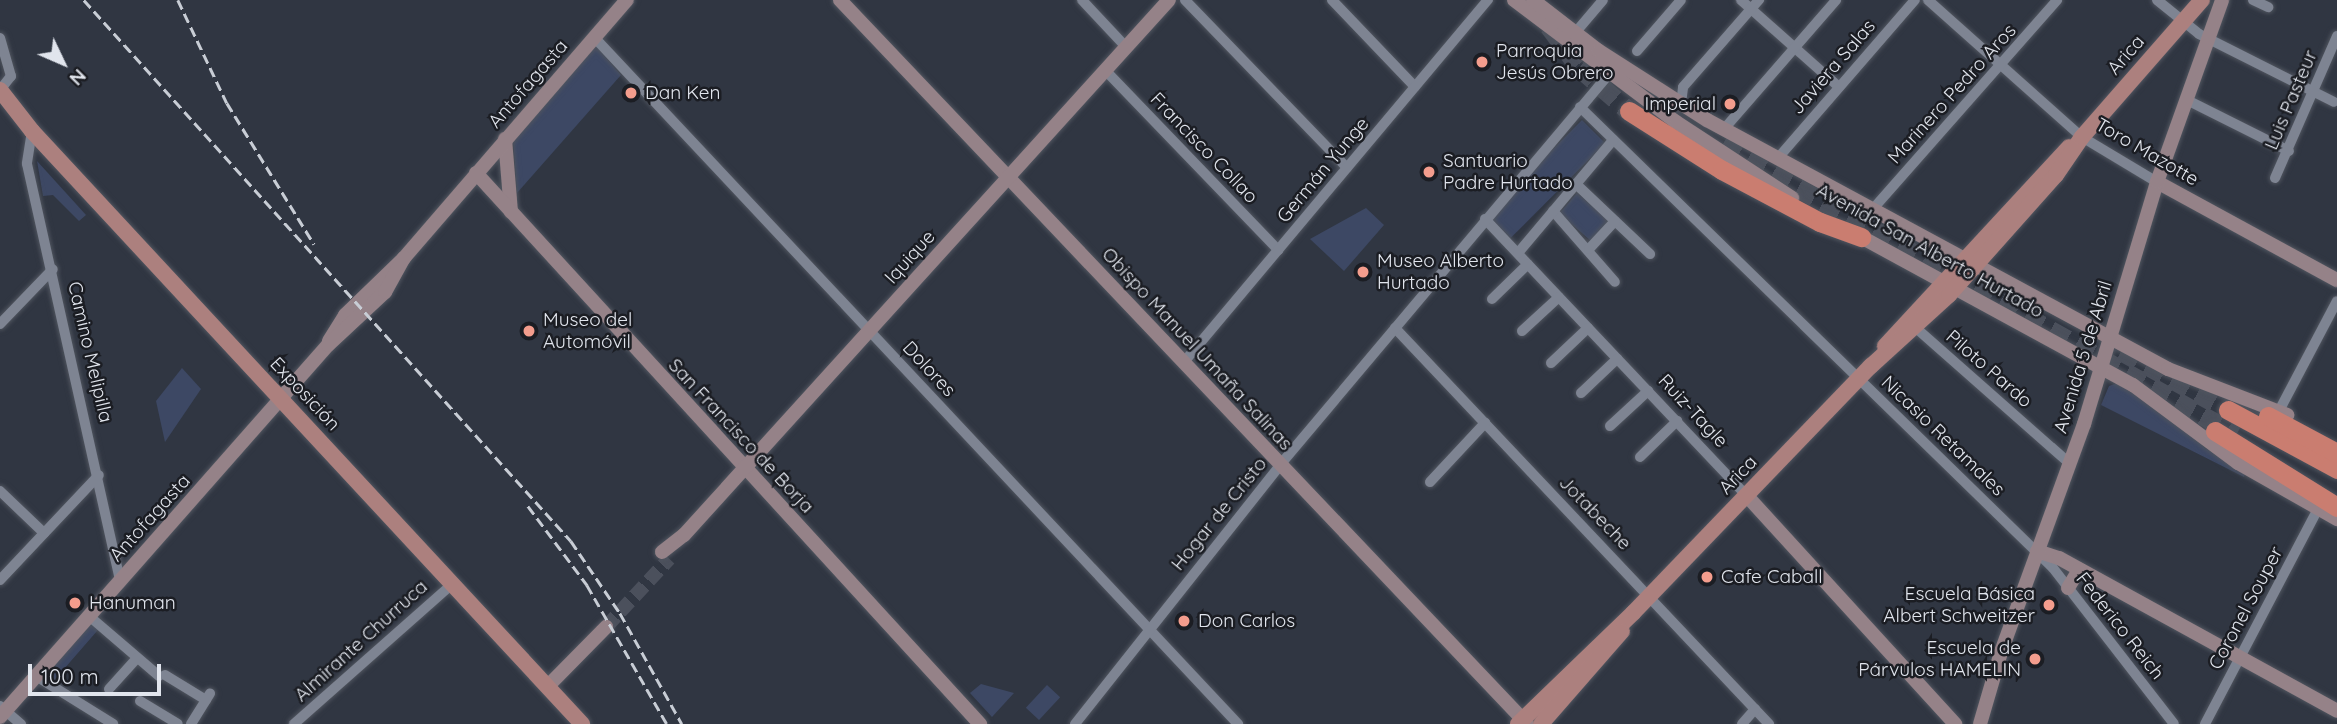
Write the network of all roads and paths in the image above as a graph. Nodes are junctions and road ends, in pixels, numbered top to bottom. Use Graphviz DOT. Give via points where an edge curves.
graph roads {
  1 [pos="627,0"];
  2 [pos="840,0"];
  3 [pos="1082,0"];
  4 [pos="1169,0"];
  5 [pos="1185,0"];
  6 [pos="1332,0"];
  7 [pos="1488,0"];
  8 [pos="1514,0"];
  9 [pos="1533,0"];
  10 [pos="1603,0"];
  11 [pos="1681,0"];
  12 [pos="1741,0"];
  13 [pos="1836,0"];
  14 [pos="1915,0"];
  15 [pos="1928,0"];
  16 [pos="2057,0"];
  17 [pos="2157,0"];
  18 [pos="2202,0"];
  19 [pos="2222,0"];
  20 [pos="2253,0"];
  21 [pos="1755,4"];
  22 [pos="2268,7"];
  23 [pos="2182,22"];
  24 [pos="1575,33"];
  25 [pos="2337,36"];
  26 [pos="594,37"];
  27 [pos="0,38"];
  28 [pos="2208,39"];
  29 [pos="1126,47"];
  30 [pos="1795,47"];
  31 [pos="1637,51"];
  32 [pos="2003,66"];
  33 [pos="1105,71"];
  34 [pos="1610,73"];
  35 [pos="1415,87"];
  36 [pos="1839,87"];
  37 [pos="0,90"];
  38 [pos="2314,92"];
  39 [pos="2187,100"];
  40 [pos="2334,102"];
  41 [pos="1681,104"];
  42 [pos="1580,107"];
  43 [pos="1629,111"];
  44 [pos="1724,129"];
  45 [pos="32,131"];
  46 [pos="2082,137"];
  47 [pos="505,139"];
  48 [pos="1613,140"];
  49 [pos="2289,151"];
  50 [pos="1778,158"];
  51 [pos="1347,168"];
  52 [pos="476,173"];
  53 [pos="1008,177"];
  54 [pos="2275,178"];
  55 [pos="2157,182"];
  56 [pos="1576,184"];
  57 [pos="1872,210"];
  58 [pos="1553,211"];
  59 [pos="511,214"];
  60 [pos="1485,219"];
  61 [pos="1615,221"];
  62 [pos="1861,237"];
  63 [pos="1589,249"];
  64 [pos="1278,250"];
  65 [pos="1518,253"];
  66 [pos="1650,254"];
  67 [pos="1970,262"];
  68 [pos="1528,264"];
  69 [pos="53,269"];
  70 [pos="2337,280"];
  71 [pos="1615,282"];
  72 [pos="1950,284"];
  73 [pos="1559,297"];
  74 [pos="1492,299"];
  75 [pos="2337,301"];
  76 [pos="0,324"];
  77 [pos="1395,328"];
  78 [pos="1588,328"];
  79 [pos="1916,328"];
  80 [pos="869,330"];
  81 [pos="1522,331"];
  82 [pos="2109,338"];
  83 [pos="1617,359"];
  84 [pos="1184,362"];
  85 [pos="1551,363"];
  86 [pos="1871,366"];
  87 [pos="2101,366"];
  88 [pos="1858,380"];
  89 [pos="1648,391"];
  90 [pos="1581,393"];
  91 [pos="282,400"];
  92 [pos="2228,410"];
  93 [pos="2274,414"];
  94 [pos="1677,421"];
  95 [pos="1485,422"];
  96 [pos="1610,426"];
  97 [pos="2215,431"];
  98 [pos="2246,440"];
  99 [pos="2337,443"];
  100 [pos="2337,453"];
  101 [pos="1640,457"];
  102 [pos="2070,464"];
  103 [pos="1280,465"];
  104 [pos="744,468"];
  105 [pos="2337,469"];
  106 [pos="99,475"];
  107 [pos="1430,482"];
  108 [pos="0,491"];
  109 [pos="2337,491"];
  110 [pos="1747,496"];
  111 [pos="2328,508"];
  112 [pos="2337,519"];
  113 [pos="44,533"];
  114 [pos="2037,551"];
  115 [pos="665,556"];
  116 [pos="2079,570"];
  117 [pos="0,580"];
  118 [pos="120,581"];
  119 [pos="452,584"];
  120 [pos="2068,588"];
  121 [pos="1650,596"];
  122 [pos="1634,612"];
  123 [pos="89,615"];
  124 [pos="603,624"];
  125 [pos="1149,630"];
  126 [pos="137,657"];
  127 [pos="2240,658"];
  128 [pos="36,676"];
  129 [pos="548,686"];
  130 [pos="109,689"];
  131 [pos="141,701"];
  132 [pos="1755,709"];
  133 [pos="2,711"];
  134 [pos="2337,711"];
  135 [pos="1522,723"];
  136 [pos="21,724"];
  137 [pos="113,724"];
  138 [pos="178,724"];
  139 [pos="191,724"];
  140 [pos="294,724"];
  141 [pos="582,724"];
  142 [pos="980,724"];
  143 [pos="1075,724"];
  144 [pos="1238,724"];
  145 [pos="1541,724"];
  146 [pos="1742,724"];
  147 [pos="1769,724"];
  148 [pos="1955,724"];
  149 [pos="1980,724"];
  150 [pos="2174,724"];
  151 [pos="2205,724"];
  1 -- 26 [label="street, Antofagasta"];
  2 -- 53 [label="street, Obispo Manuel Umaña Salinas"];
  3 -- 29 [label="street"];
  4 -- 29 [label="street, Iquique"];
  5 -- 51 [label="street"];
  6 -- 35 [label="street"];
  7 -- 35 [label="street, Germán Yunge"];
  8 -- 34 [label="street, Avenida San Alberto Hurtado"];
  9 -- 24 [label="street, Avenida San Alberto Hurtado"];
  10 -- 24 [label="street"];
  11 -- 31 [label="street"];
  12 -- 21 [label="street"];
  13 -- 30 [label="street"];
  14 -- 36 [label="street, Javiera Salas"];
  15 -- 32 [label="street, Toro Mazotte"];
  16 -- 32 [label="street, Marinero Pedro Aros"];
  17 -- 23 [label="street"];
  18 -- 23 [label="main road, Arica"];
  19 -- 28 [label="street, Avenida 5 de Abril"];
  20 -- 22 [label="street"];
  21 -- 30 [label="street"];
  21 -- 41 [label="street" via="1683,87"];
  23 -- 28 [label="street"];
  23 -- 46 [label="main road, Arica"];
  24 -- 41 [label="street, Avenida San Alberto Hurtado"];
  25 -- 38 [label="street, Luis Pasteur"];
  26 -- 47 [label="street, Antofagasta"];
  26 -- 80 [label="street, Dolores"];
  27 -- 37 [label="street" via="11,76"];
  28 -- 38 [label="street"];
  28 -- 39 [label="street, Avenida 5 de Abril"];
  29 -- 33 [label="street, Iquique"];
  30 -- 36 [label="street"];
  30 -- 44 [label="street"];
  32 -- 46 [label="street, Toro Mazotte"];
  32 -- 57 [label="street, Marinero Pedro Aros"];
  33 -- 53 [label="street, Iquique"];
  33 -- 64 [label="street, Francisco Collao"];
  34 -- 42 [label="street, Hogar de Cristo"];
  34 -- 62 [label="street, Avenida San Alberto Hurtado" via="1730,159"];
  35 -- 51 [label="street, Germán Yunge"];
  36 -- 50 [label="street, Javiera Salas"];
  37 -- 45 [label="main road, Exposición"];
  38 -- 40 [label="street"];
  38 -- 49 [label="street, Luis Pasteur"];
  39 -- 49 [label="street"];
  39 -- 55 [label="street, Avenida 5 de Abril"];
  41 -- 44 [label="street, Avenida San Alberto Hurtado"];
  42 -- 48 [label="street, Nicasio Retamales"];
  42 -- 60 [label="street, Hogar de Cristo"];
  43 -- 62 [label="highway" via="1731,175 1820,222"];
  44 -- 50 [label="street, Avenida San Alberto Hurtado"];
  45 -- 69 [label="street, Camino Melipilla" via="26,158"];
  45 -- 91 [label="main road, Exposición"];
  46 -- 55 [label="street, Toro Mazotte"];
  46 -- 67 [label="main road, Arica" via="2057,157"];
  47 -- 52 [label="street, Antofagasta"];
  47 -- 59 [label="street"];
  48 -- 56 [label="street"];
  48 -- 88 [label="street, Nicasio Retamales"];
  49 -- 54 [label="street, Luis Pasteur"];
  50 -- 57 [label="street, Avenida San Alberto Hurtado"];
  51 -- 64 [label="street, Germán Yunge"];
  52 -- 59 [label="street, San Francisco de Borja"];
  52 -- 91 [label="street, Antofagasta" via="404,258 345,315 328,345"];
  53 -- 80 [label="street, Iquique"];
  53 -- 84 [label="street, Obispo Manuel Umaña Salinas"];
  55 -- 70 [label="street, Toro Mazotte"];
  55 -- 82 [label="street, Avenida 5 de Abril"];
  56 -- 58 [label="street"];
  56 -- 61 [label="street"];
  57 -- 67 [label="street, Avenida San Alberto Hurtado"];
  58 -- 63 [label="street"];
  58 -- 65 [label="street"];
  59 -- 104 [label="street, San Francisco de Borja"];
  60 -- 65 [label="street, Ruiz-Tagle"];
  60 -- 77 [label="street, Hogar de Cristo"];
  61 -- 63 [label="street"];
  61 -- 66 [label="street"];
  62 -- 72 [label="street, Avenida San Alberto Hurtado"];
  63 -- 71 [label="street"];
  64 -- 84 [label="street, Germán Yunge"];
  65 -- 68 [label="street, Ruiz-Tagle"];
  67 -- 72 [label="main road, Arica"];
  67 -- 82 [label="street, Avenida San Alberto Hurtado"];
  68 -- 73 [label="street, Ruiz-Tagle"];
  68 -- 74 [label="street"];
  69 -- 76 [label="street"];
  69 -- 106 [label="street, Camino Melipilla"];
  72 -- 79 [label="main road, Arica"];
  72 -- 86 [label="main road, Arica"];
  72 -- 87 [label="street, Avenida San Alberto Hurtado"];
  73 -- 78 [label="street, Ruiz-Tagle"];
  73 -- 81 [label="street"];
  75 -- 93 [label="street"];
  77 -- 95 [label="street, Jotabeche"];
  77 -- 103 [label="street, Hogar de Cristo"];
  78 -- 83 [label="street, Ruiz-Tagle"];
  78 -- 85 [label="street"];
  79 -- 86 [label="main road, Arica"];
  79 -- 102 [label="street, Piloto Pardo"];
  80 -- 104 [label="street, Iquique"];
  80 -- 125 [label="street, Dolores"];
  82 -- 87 [label="street, Avenida 5 de Abril"];
  82 -- 93 [label="street, Avenida San Alberto Hurtado" via="2183,376"];
  83 -- 89 [label="street, Ruiz-Tagle"];
  83 -- 90 [label="street"];
  84 -- 103 [label="street, Obispo Manuel Umaña Salinas"];
  86 -- 88 [label="main road, Arica"];
  87 -- 102 [label="street, Avenida 5 de Abril"];
  87 -- 111 [label="street, Avenida San Alberto Hurtado" via="2153,397 2241,465"];
  88 -- 110 [label="main road, Arica"];
  88 -- 114 [label="street, Nicasio Retamales"];
  89 -- 94 [label="street, Ruiz-Tagle"];
  89 -- 96 [label="street"];
  91 -- 118 [label="street, Antofagasta"];
  91 -- 119 [label="main road, Exposición"];
  92 -- 105 [label="highway"];
  93 -- 99 [label="street, Avenida San Alberto Hurtado"];
  93 -- 100 [label="highway"];
  94 -- 101 [label="street"];
  94 -- 110 [label="street, Ruiz-Tagle"];
  95 -- 107 [label="street"];
  95 -- 121 [label="street, Jotabeche"];
  97 -- 111 [label="highway"];
  98 -- 109 [label="highway"];
  102 -- 114 [label="street, Avenida 5 de Abril"];
  103 -- 125 [label="street, Hogar de Cristo"];
  103 -- 135 [label="street, Obispo Manuel Umaña Salinas"];
  104 -- 115 [label="street, Iquique"];
  104 -- 142 [label="street, San Francisco de Borja"];
  106 -- 113 [label="street"];
  106 -- 118 [label="street, Camino Melipilla"];
  108 -- 113 [label="street"];
  110 -- 121 [label="main road, Arica"];
  110 -- 148 [label="street, Ruiz-Tagle"];
  111 -- 112 [label="street, Avenida San Alberto Hurtado"];
  111 -- 127 [label="street, Coronel Souper"];
  113 -- 117 [label="street"];
  114 -- 116 [label="street, Nicasio Retamales"];
  114 -- 120 [label="street, Federico Reich"];
  114 -- 149 [label="street, Avenida 5 de Abril"];
  116 -- 120 [label="street"];
  116 -- 127 [label="street, Nicasio Retamales"];
  118 -- 123 [label="street, Antofagasta"];
  119 -- 129 [label="main road, Exposición"];
  119 -- 140 [label="street, Almirante Churruca"];
  120 -- 150 [label="street, Federico Reich"];
  121 -- 122 [label="main road, Arica"];
  121 -- 132 [label="street, Jotabeche"];
  122 -- 135 [label="main road, Arica"];
  122 -- 145 [label="main road, Arica" via="1593,669"];
  123 -- 126 [label="street"];
  123 -- 128 [label="street, Antofagasta"];
  124 -- 129 [label="street"];
  125 -- 143 [label="street, Hogar de Cristo"];
  125 -- 144 [label="street, Dolores"];
  126 -- 130 [label="street"];
  126 -- 139 [label="street" via="162,676 208,697"];
  127 -- 134 [label="street, Nicasio Retamales"];
  127 -- 151 [label="street, Coronel Souper"];
  128 -- 133 [label="street, Antofagasta"];
  128 -- 137 [label="street"];
  129 -- 141 [label="main road, Exposición"];
  131 -- 138 [label="street"];
  132 -- 146 [label="street"];
  132 -- 147 [label="street, Jotabeche"];
  133 -- 136 [label="street"];
}
